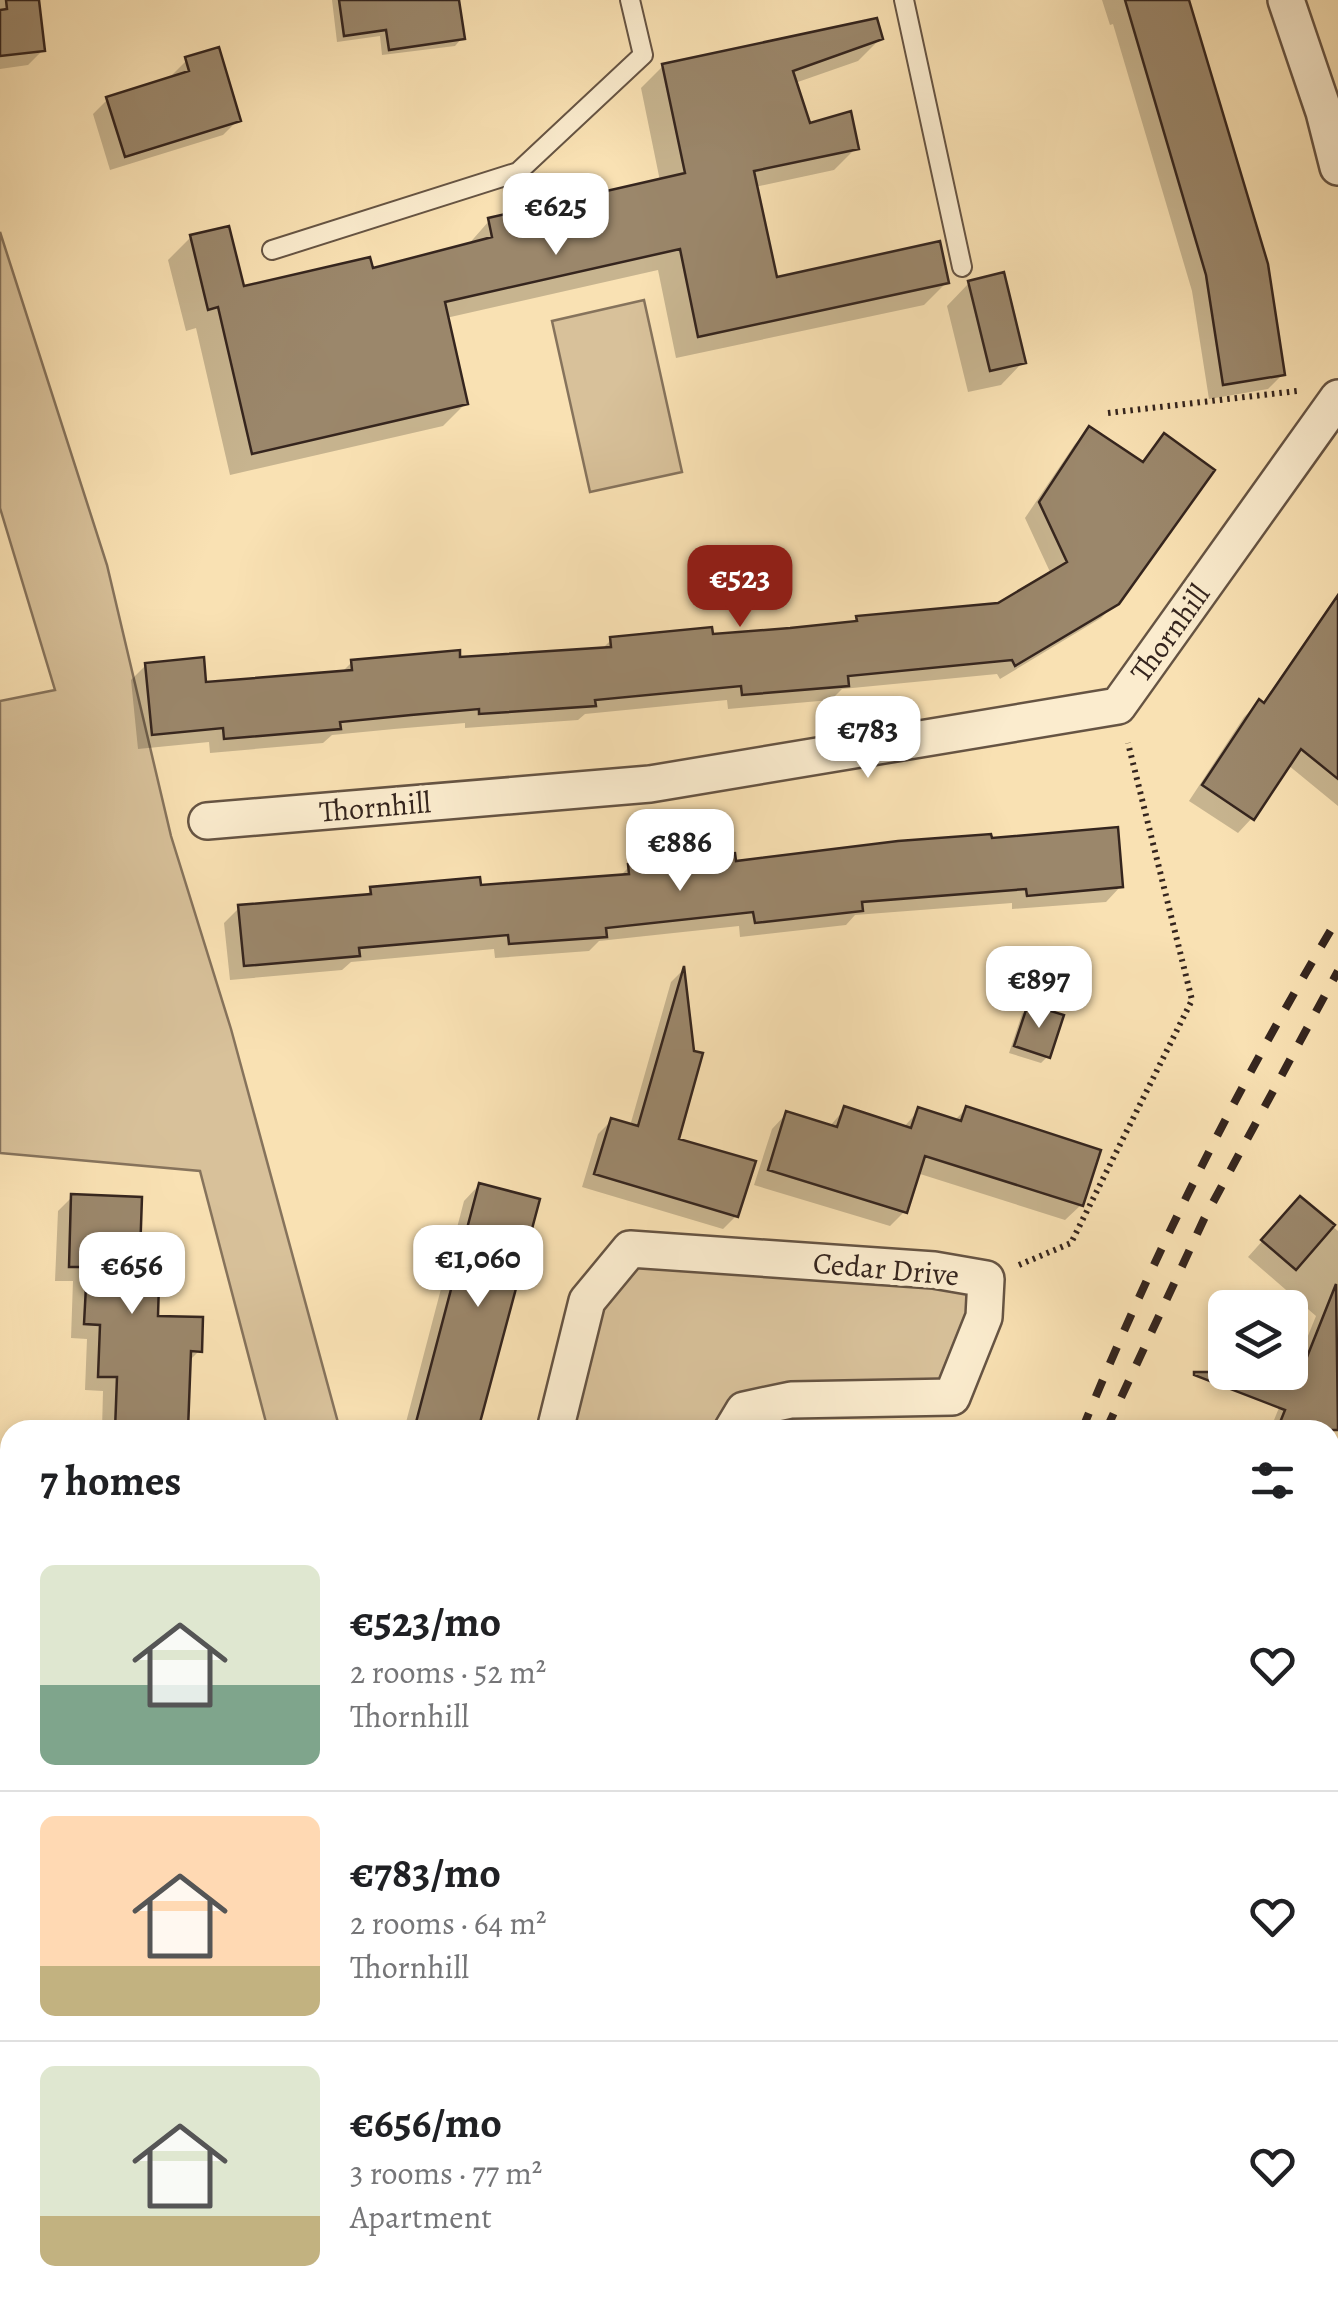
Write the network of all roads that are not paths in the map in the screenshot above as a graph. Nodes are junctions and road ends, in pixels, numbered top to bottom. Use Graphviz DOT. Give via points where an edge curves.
graph roads {
  1 [pos="630,0"];
  2 [pos="904,0"];
  3 [pos="1286,0"];
  4 [pos="1338,167"];
  5 [pos="272,250"];
  6 [pos="962,267"];
  7 [pos="1338,398"];
  8 [pos="207,821"];
  9 [pos="557,1420"];
  10 [pos="738,1420"];
  1 -- 5 [label="lane" via="642,55 518,172"];
  2 -- 6 [label="lane"];
  3 -- 4 [label="street"];
  7 -- 8 [label="street, Thornhill" via="1118,706 650,784"];
  9 -- 10 [label="street, Cedar Drive" via="587,1301 630,1249 986,1279 984,1317 952,1398 792,1400 744,1410"];
}
